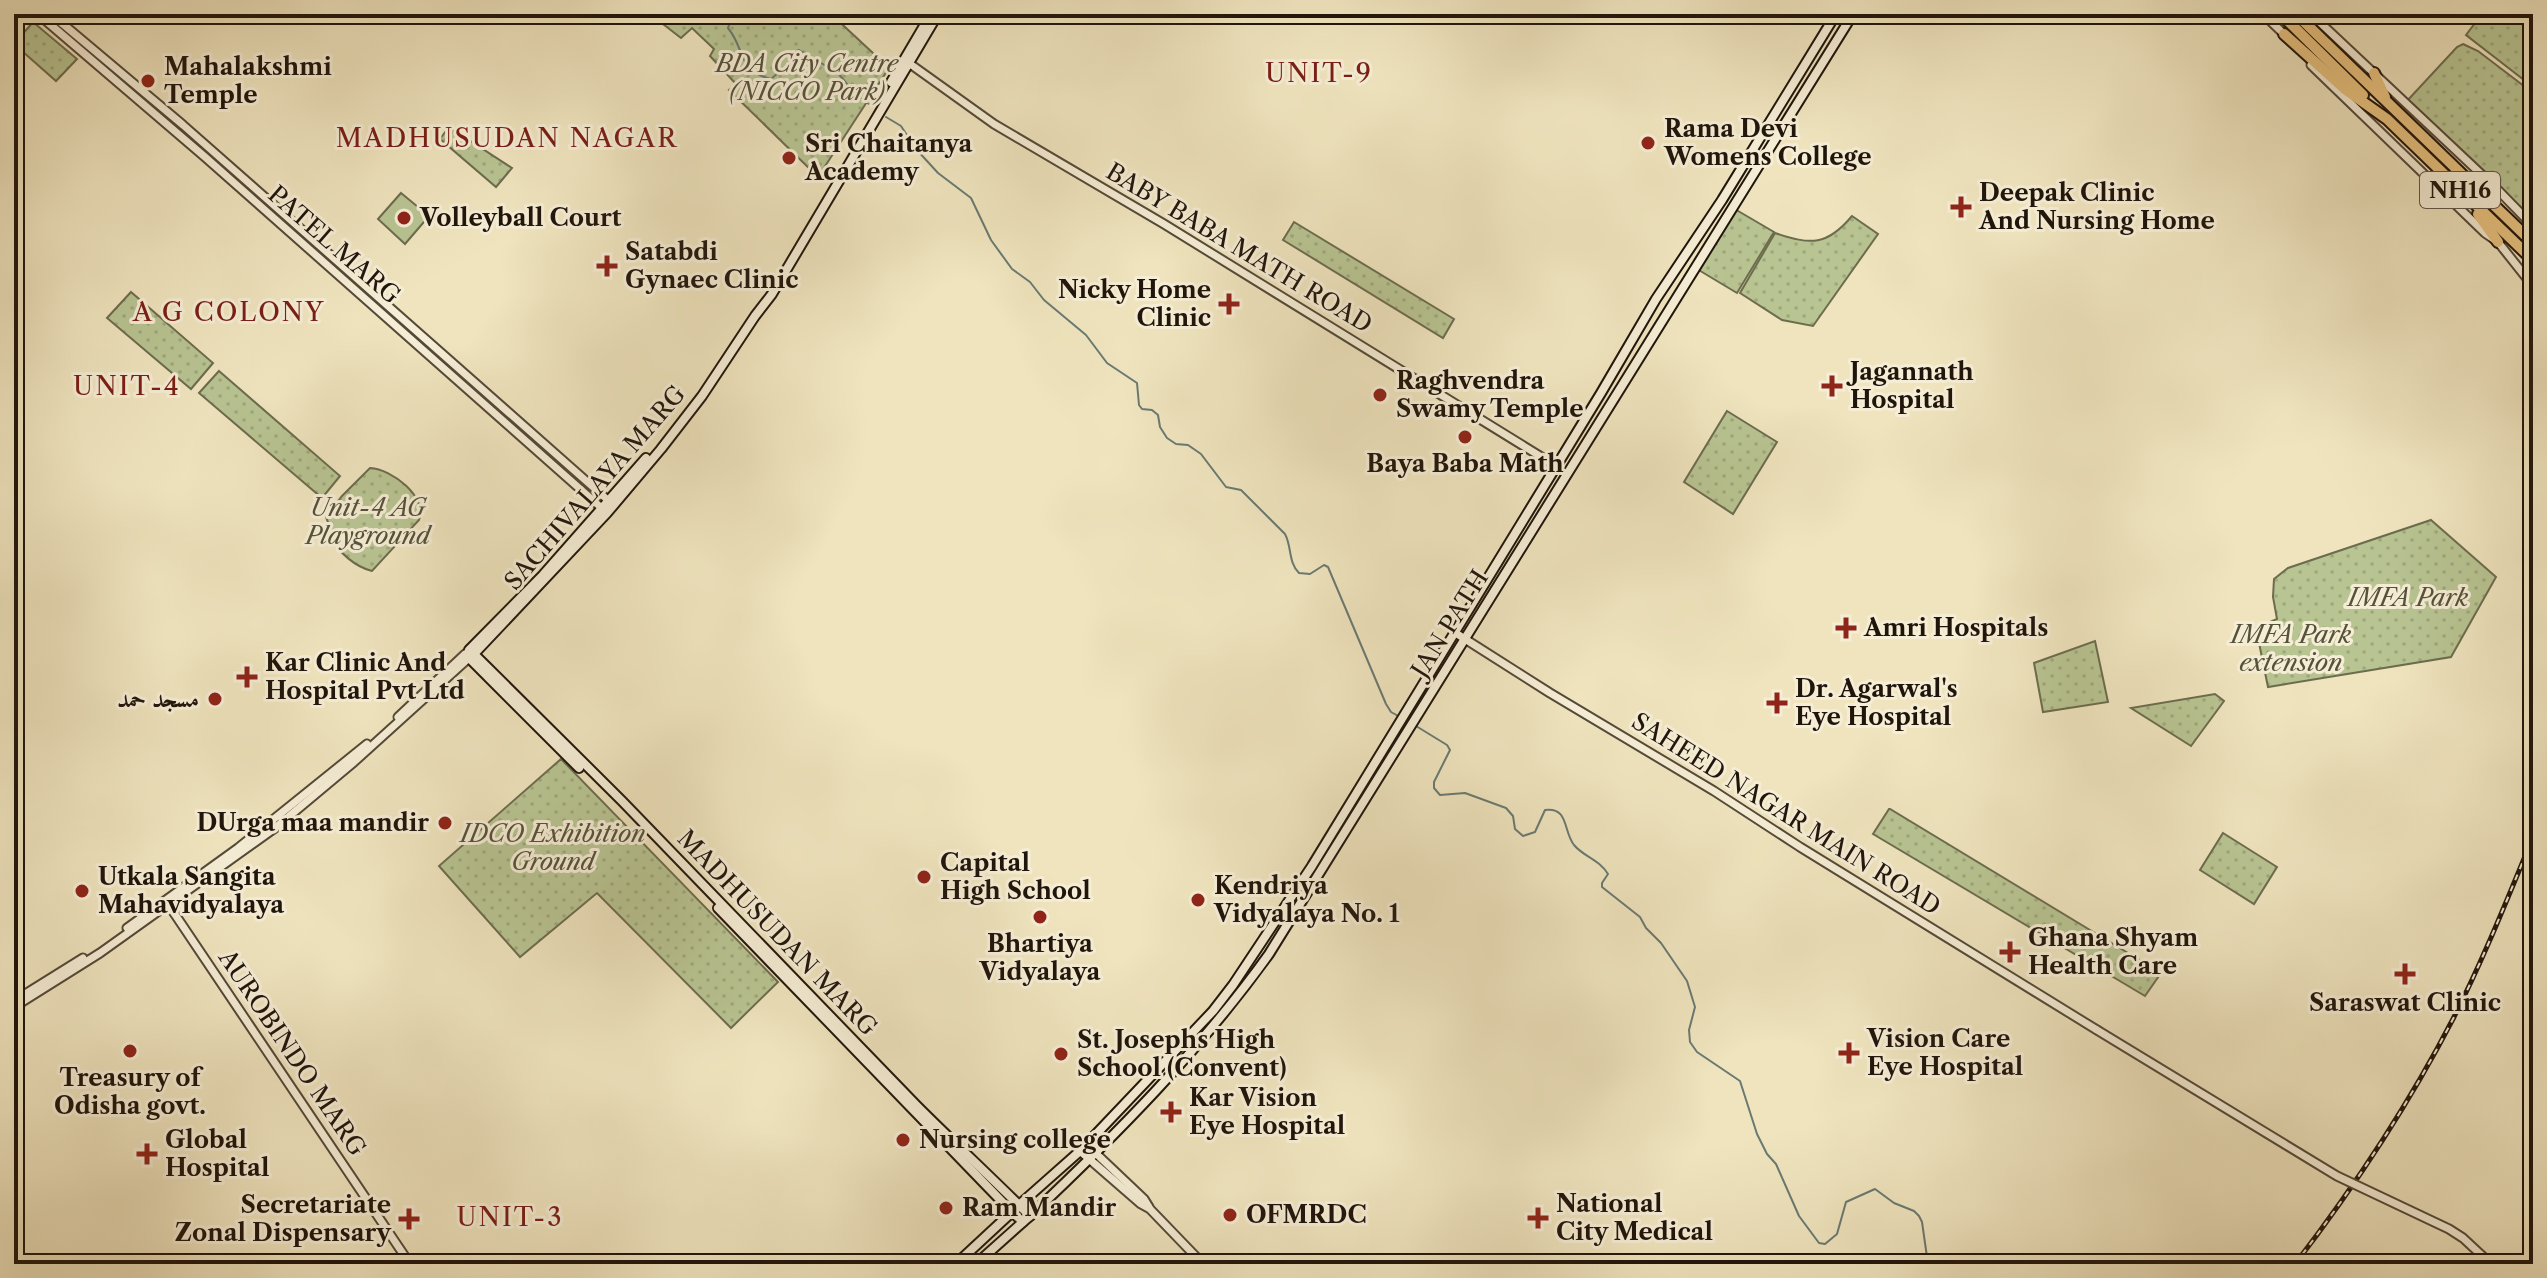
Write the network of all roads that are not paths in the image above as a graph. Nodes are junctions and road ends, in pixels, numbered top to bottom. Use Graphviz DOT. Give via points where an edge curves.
graph roads {
  1 [pos="19,14"];
  2 [pos="38,14"];
  3 [pos="51,14"];
  4 [pos="931,14"];
  5 [pos="938,14"];
  6 [pos="1836,14"];
  7 [pos="1853,14"];
  8 [pos="2263,14"];
  9 [pos="2281,14"];
  10 [pos="2296,14"];
  11 [pos="2311,14"];
  12 [pos="14,19"];
  13 [pos="2284,34"];
  14 [pos="906,62"];
  15 [pos="2369,76"];
  16 [pos="2387,119"];
  17 [pos="2461,192"];
  18 [pos="2533,226"];
  19 [pos="2498,242"];
  20 [pos="2533,243"];
  21 [pos="2533,260"];
  22 [pos="2533,286"];
  23 [pos="1556,466"];
  24 [pos="608,507"];
  25 [pos="1454,632"];
  26 [pos="1465,638"];
  27 [pos="469,654"];
  28 [pos="168,904"];
  29 [pos="14,1004"];
  30 [pos="1083,1147"];
  31 [pos="1094,1156"];
  32 [pos="1016,1208"];
  33 [pos="1026,1219"];
  34 [pos="410,1264"];
  35 [pos="956,1264"];
  36 [pos="976,1264"];
  37 [pos="1203,1264"];
  38 [pos="2491,1264"];
  1 -- 12 [label="main road"];
  2 -- 24 [label="street, PATEL MARG"];
  3 -- 24 [label="street, PATEL MARG" via="183,125"];
  4 -- 14 [label="main road, SACHIVALAYA MARG"];
  5 -- 14 [label="main road, SACHIVALAYA MARG"];
  6 -- 23 [label="main road, JAN PATH"];
  7 -- 26 [label="main road, JAN PATH"];
  8 -- 13 [label="street"];
  9 -- 16 [label="highway, NH16"];
  10 -- 15 [label="highway, NH16"];
  11 -- 15 [label="street"];
  13 -- 16 [label="highway"];
  13 -- 19 [label="street"];
  14 -- 23 [label="street, BABY BABA MATH ROAD" via="994,124"];
  14 -- 24 [label="main road, SACHIVALAYA MARG" via="772,294 702,396"];
  15 -- 18 [label="street"];
  15 -- 20 [label="highway, NH16" via="2387,102"];
  16 -- 17 [label="highway, NH16"];
  17 -- 19 [label="highway"];
  17 -- 21 [label="highway, NH16"];
  19 -- 22 [label="street"];
  23 -- 25 [label="main road, JAN PATH"];
  24 -- 27 [label="main road, SACHIVALAYA MARG"];
  25 -- 26 [label="street, SAHEED NAGAR MAIN ROAD"];
  25 -- 30 [label="main road, JAN PATH" via="1233,985"];
  26 -- 31 [label="main road, JAN PATH" via="1328,863 1239,996"];
  26 -- 38 [label="street, SAHEED NAGAR MAIN ROAD, bridge" via="2337,1176 2449,1229"];
  27 -- 28 [label="street, SACHIVALAYA MARG" via="275,828"];
  27 -- 29 [label="street, SACHIVALAYA MARG" via="238,848"];
  27 -- 32 [label="main road, MADHUSUDAN MARG" via="622,801"];
  28 -- 29 [label="street, SACHIVALAYA MARG" via="100,953"];
  28 -- 34 [label="street, AUROBINDO MARG"];
  30 -- 31 [label="street"];
  30 -- 32 [label="main road, JAN PATH"];
  31 -- 33 [label="main road, JAN PATH"];
  31 -- 37 [label="street" via="1144,1199"];
  32 -- 33 [label="main road, MADHUSUDAN MARG"];
  32 -- 35 [label="main road, JAN PATH"];
  33 -- 36 [label="main road, JAN PATH"];
}
